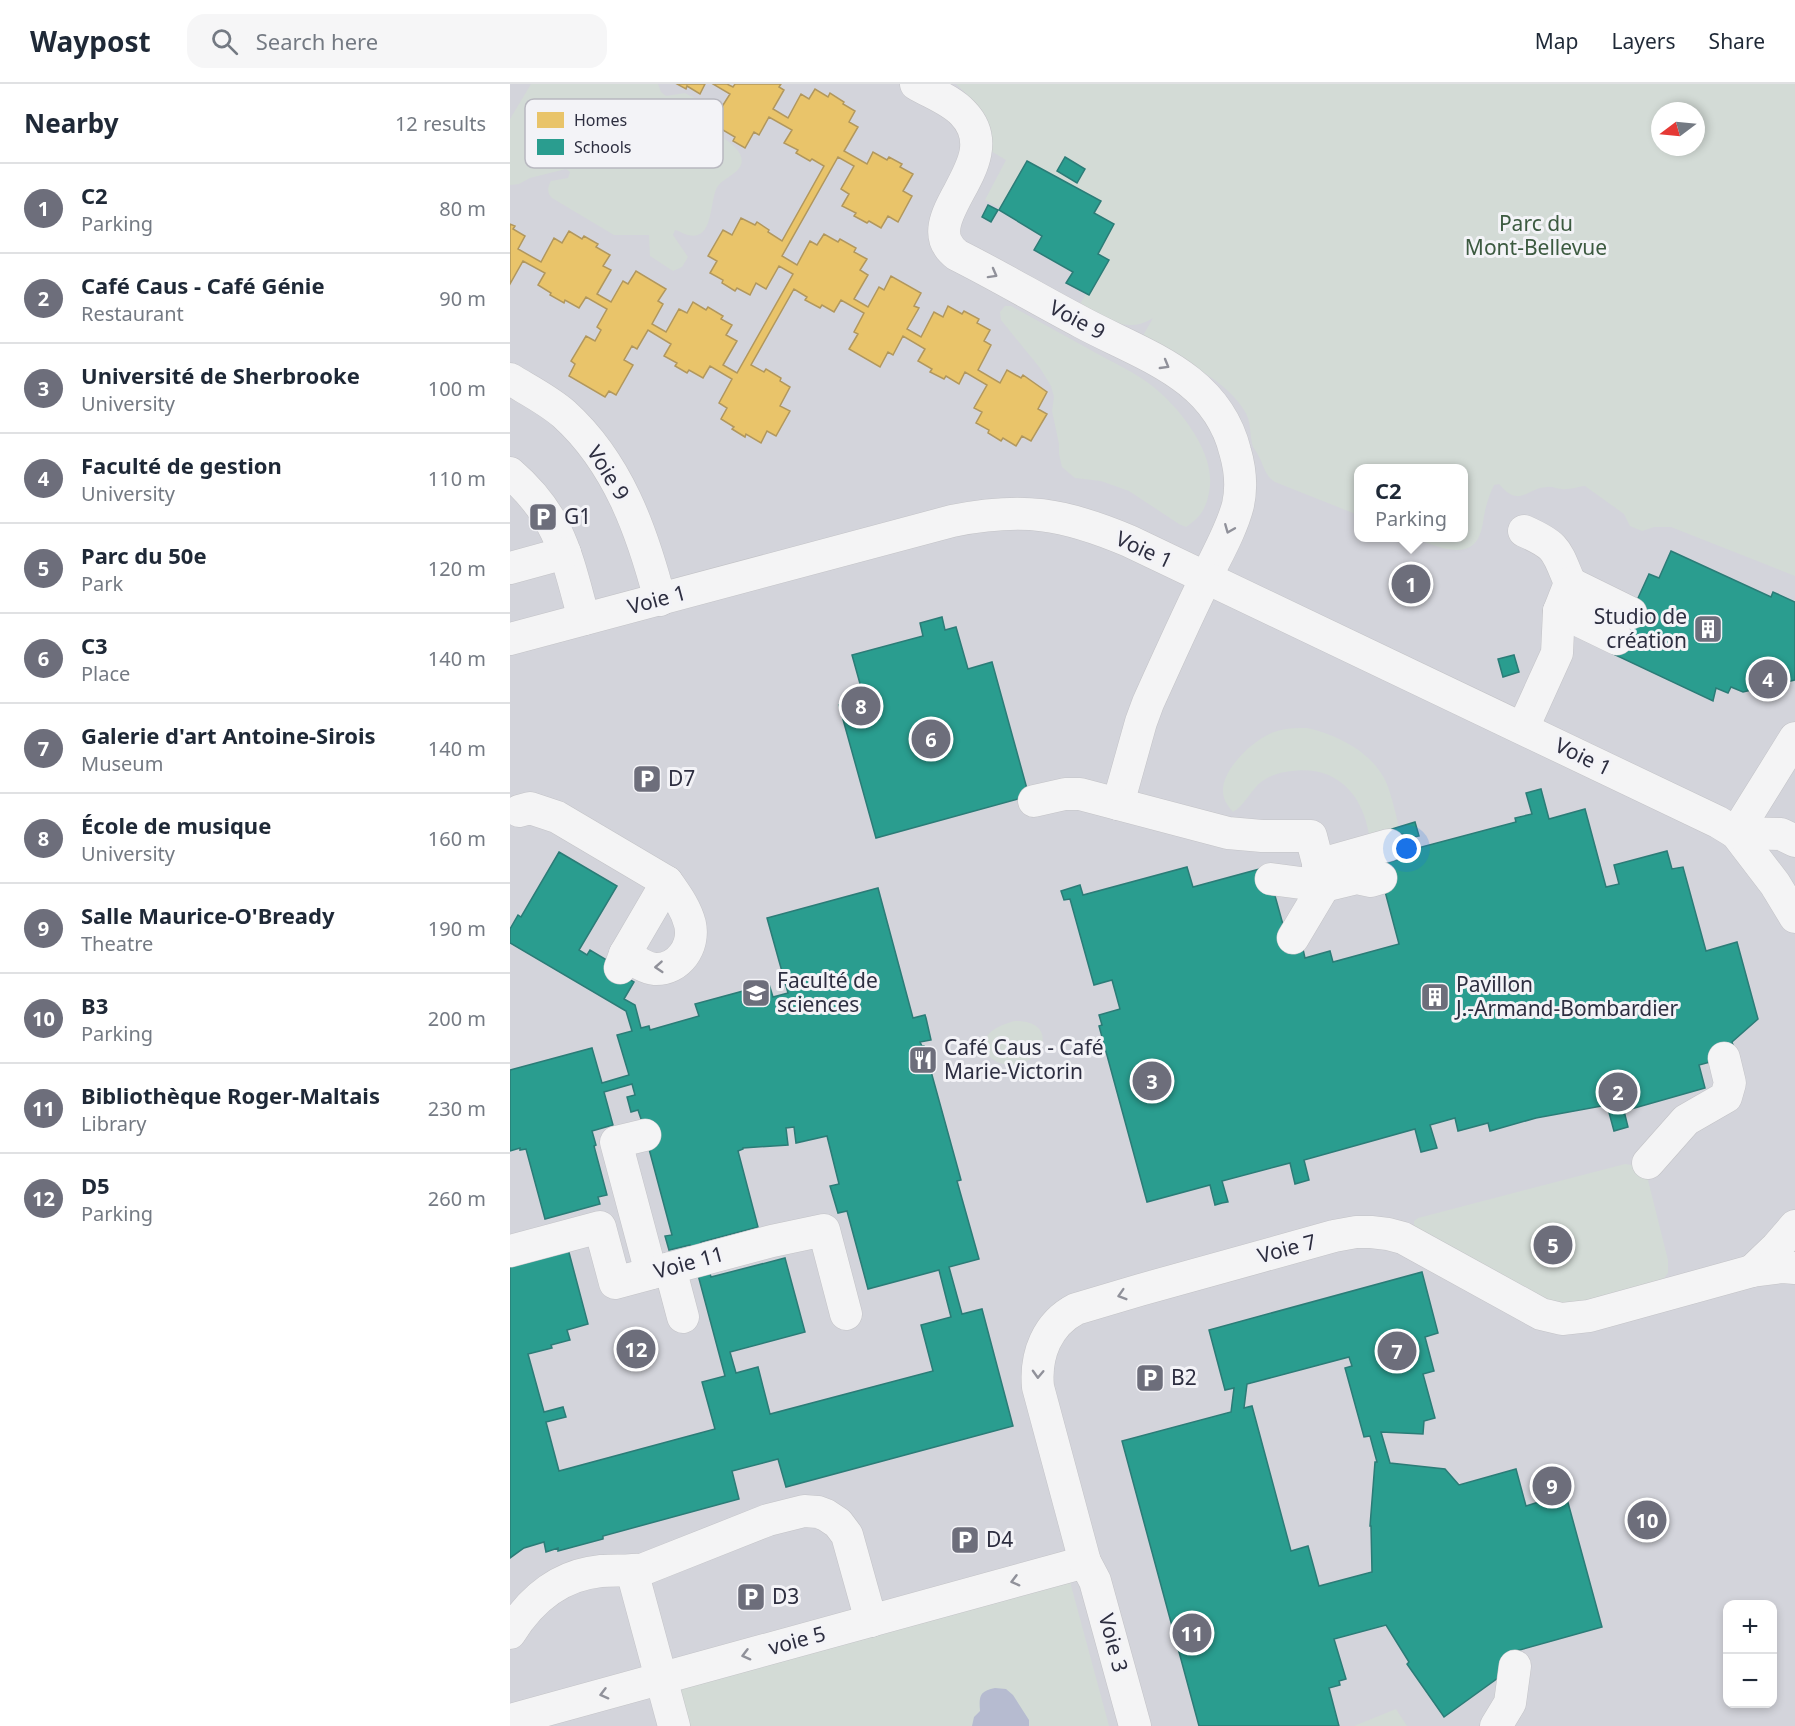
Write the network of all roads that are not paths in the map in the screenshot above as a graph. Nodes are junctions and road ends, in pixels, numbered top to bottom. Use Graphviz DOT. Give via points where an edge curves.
graph roads {
  1 [pos="916,84"];
  2 [pos="510,379"];
  3 [pos="510,473"];
  4 [pos="1524,531"];
  5 [pos="565,553"];
  6 [pos="510,568"];
  7 [pos="1205,579"];
  8 [pos="1564,597"];
  9 [pos="660,600"];
  10 [pos="584,619"];
  11 [pos="1624,626"];
  12 [pos="510,639"];
  13 [pos="1523,728"];
  14 [pos="1795,738"];
  15 [pos="1034,801"];
  16 [pos="1118,804"];
  17 [pos="519,811"];
  18 [pos="1736,833"];
  19 [pos="1795,841"];
  20 [pos="1389,845"];
  21 [pos="1321,875"];
  22 [pos="1381,878"];
  23 [pos="1271,879"];
  24 [pos="667,882"];
  25 [pos="1795,917"];
  26 [pos="1293,938"];
  27 [pos="1724,1058"];
  28 [pos="645,1135"];
  29 [pos="1648,1163"];
  30 [pos="636,1217"];
  31 [pos="1795,1226"];
  32 [pos="600,1227"];
  33 [pos="510,1251"];
  34 [pos="1795,1268"];
  35 [pos="661,1271"];
  36 [pos="1752,1271"];
  37 [pos="846,1314"];
  38 [pos="684,1317"];
  39 [pos="1085,1563"];
  40 [pos="632,1571"];
  41 [pos="871,1621"];
  42 [pos="510,1632"];
  43 [pos="1515,1666"];
  44 [pos="661,1678"];
  45 [pos="510,1720"];
  46 [pos="674,1726"];
  47 [pos="1135,1726"];
  48 [pos="1496,1726"];
  1 -- 7 [label="lane, Voie 9, one-way" via="959,109 976,137 974,162 944,223 948,247 1179,373 1209,399 1224,420 1238,459 1238,505"];
  2 -- 9 [label="lane, Voie 9" via="565,415 603,459 629,506"];
  3 -- 5 [label="lane" via="549,517"];
  4 -- 8 [label="lane" via="1553,547"];
  5 -- 6 [label="lane"];
  5 -- 10 [label="lane"];
  7 -- 9 [label="lane, Voie 1" via="1130,541 1088,525 1053,516 1012,513 946,522"];
  7 -- 13 [label="lane, Voie 1"];
  7 -- 16 [label="lane, Voie 9" via="1148,703"];
  8 -- 11 [label="lane"];
  8 -- 13 [label="lane" via="1557,653"];
  9 -- 10 [label="lane, Voie 1"];
  10 -- 12 [label="lane, Voie 1"];
  13 -- 18 [label="lane, Voie 1"];
  14 -- 18 [label="lane"];
  15 -- 16 [label="lane" via="1080,794"];
  16 -- 21 [label="lane" via="1228,833 1311,836"];
  17 -- 24 [label="lane" via="530,808 557,817"];
  18 -- 19 [label="lane" via="1781,834"];
  18 -- 25 [label="lane"];
  20 -- 21 [label="lane"];
  21 -- 22 [label="lane" via="1371,881"];
  21 -- 23 [label="lane"];
  21 -- 26 [label="lane"];
  24 -- 24 [label="lane, one-way" via="690,923 688,948 667,967 649,968 622,961"];
  27 -- 29 [label="lane" via="1730,1083 1726,1097 1686,1120"];
  28 -- 30 [label="lane" via="615,1142"];
  30 -- 32 [label="lane"];
  30 -- 35 [label="lane"];
  31 -- 36 [label="lane, Voie 7"];
  32 -- 33 [label="lane"];
  32 -- 35 [label="lane, Voie 11" via="615,1283"];
  34 -- 36 [label="lane, Voie 7"];
  35 -- 37 [label="lane, Voie 11" via="824,1230"];
  35 -- 38 [label="lane"];
  36 -- 39 [label="lane, Voie 7, one-way" via="1589,1316 1551,1318 1403,1238 1380,1232 1356,1232 1077,1309 1059,1321 1050,1334 1038,1368 1039,1393"];
  39 -- 41 [label="lane, voie 5, one-way"];
  39 -- 47 [label="lane, Voie 3" via="1095,1581"];
  40 -- 41 [label="lane" via="768,1520 804,1511 818,1512 838,1523 846,1535"];
  40 -- 42 [label="lane" via="597,1572 560,1583 534,1601"];
  40 -- 44 [label="lane"];
  41 -- 44 [label="lane, voie 5, one-way"];
  43 -- 48 [label="lane" via="1510,1703"];
  44 -- 45 [label="lane, voie 5, one-way"];
  44 -- 46 [label="lane"];
}
